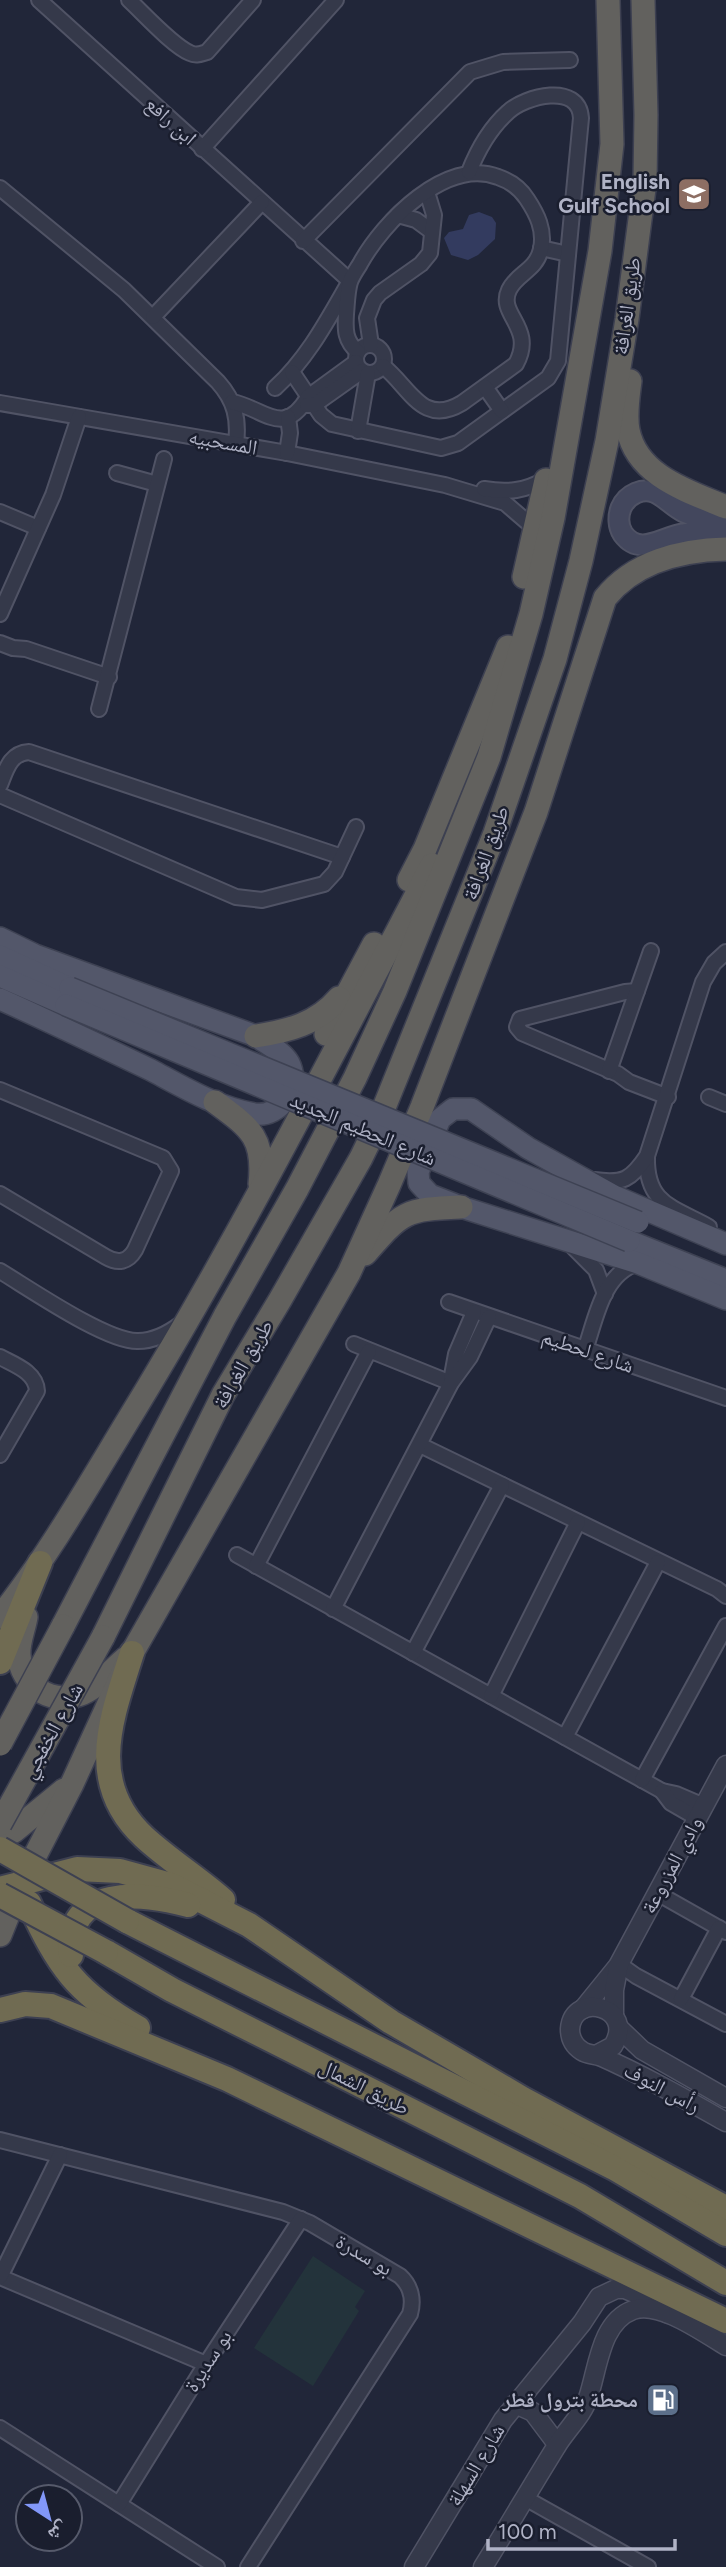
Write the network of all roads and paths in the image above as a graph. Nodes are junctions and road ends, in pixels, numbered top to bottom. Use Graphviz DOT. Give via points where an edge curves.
graph roads {
  1 [pos="39,0"];
  2 [pos="253,0"];
  3 [pos="336,0"];
  4 [pos="608,0"];
  5 [pos="643,0"];
  6 [pos="134,2"];
  7 [pos="570,60"];
  8 [pos="202,149"];
  9 [pos="469,172"];
  10 [pos="0,188"];
  11 [pos="427,192"];
  12 [pos="262,202"];
  13 [pos="398,215"];
  14 [pos="431,230"];
  15 [pos="303,241"];
  16 [pos="541,248"];
  17 [pos="568,254"];
  18 [pos="350,281"];
  19 [pos="153,317"];
  20 [pos="627,319"];
  21 [pos="582,353"];
  22 [pos="363,361"];
  23 [pos="383,366"];
  24 [pos="292,372"];
  25 [pos="485,387"];
  26 [pos="275,388"];
  27 [pos="232,402"];
  28 [pos="309,402"];
  29 [pos="0,403"];
  30 [pos="502,411"];
  31 [pos="79,416"];
  32 [pos="288,417"];
  33 [pos="358,430"];
  34 [pos="236,444"];
  35 [pos="286,453"];
  36 [pos="164,459"];
  37 [pos="117,473"];
  38 [pos="546,479"];
  39 [pos="157,484"];
  40 [pos="445,485"];
  41 [pos="726,507"];
  42 [pos="0,512"];
  43 [pos="726,522"];
  44 [pos="38,528"];
  45 [pos="534,528"];
  46 [pos="726,537"];
  47 [pos="726,549"];
  48 [pos="0,614"];
  49 [pos="0,634"];
  50 [pos="0,643"];
  51 [pos="26,649"];
  52 [pos="555,659"];
  53 [pos="109,677"];
  54 [pos="99,709"];
  55 [pos="488,757"];
  56 [pos="0,785"];
  57 [pos="0,794"];
  58 [pos="356,827"];
  59 [pos="342,857"];
  60 [pos="512,877"];
  61 [pos="0,938"];
  62 [pos="651,951"];
  63 [pos="726,952"];
  64 [pos="0,956"];
  65 [pos="0,976"];
  66 [pos="352,982"];
  67 [pos="637,991"];
  68 [pos="68,997"];
  69 [pos="0,999"];
  70 [pos="256,1036"];
  71 [pos="613,1073"];
  72 [pos="0,1090"];
  73 [pos="669,1093"];
  74 [pos="709,1097"];
  75 [pos="215,1102"];
  76 [pos="726,1104"];
  77 [pos="647,1156"];
  78 [pos="276,1158"];
  79 [pos="582,1179"];
  80 [pos="259,1191"];
  81 [pos="0,1194"];
  82 [pos="461,1208"];
  83 [pos="634,1231"];
  84 [pos="726,1237"];
  85 [pos="563,1238"];
  86 [pos="726,1244"];
  87 [pos="726,1259"];
  88 [pos="638,1263"];
  89 [pos="0,1271"];
  90 [pos="349,1273"];
  91 [pos="726,1280"];
  92 [pos="605,1294"];
  93 [pos="726,1299"];
  94 [pos="450,1302"];
  95 [pos="474,1312"];
  96 [pos="489,1317"];
  97 [pos="188,1318"];
  98 [pos="354,1344"];
  99 [pos="369,1350"];
  100 [pos="585,1350"];
  101 [pos="0,1357"];
  102 [pos="451,1383"];
  103 [pos="726,1398"];
  104 [pos="420,1445"];
  105 [pos="0,1455"];
  106 [pos="502,1485"];
  107 [pos="578,1522"];
  108 [pos="237,1555"];
  109 [pos="658,1562"];
  110 [pos="40,1563"];
  111 [pos="256,1566"];
  112 [pos="726,1596"];
  113 [pos="333,1609"];
  114 [pos="2,1616"];
  115 [pos="63,1626"];
  116 [pos="726,1626"];
  117 [pos="103,1637"];
  118 [pos="132,1653"];
  119 [pos="413,1653"];
  120 [pos="0,1662"];
  121 [pos="491,1696"];
  122 [pos="565,1737"];
  123 [pos="0,1744"];
  124 [pos="726,1766"];
  125 [pos="642,1780"];
  126 [pos="72,1784"];
  127 [pos="700,1812"];
  128 [pos="0,1824"];
  129 [pos="0,1839"];
  130 [pos="0,1849"];
  131 [pos="7,1890"];
  132 [pos="657,1893"];
  133 [pos="249,1925"];
  134 [pos="723,1930"];
  135 [pos="0,1935"];
  136 [pos="619,1964"];
  137 [pos="681,1999"];
  138 [pos="101,2005"];
  139 [pos="583,2009"];
  140 [pos="0,2010"];
  141 [pos="616,2022"];
  142 [pos="726,2024"];
  143 [pos="596,2055"];
  144 [pos="227,2079"];
  145 [pos="726,2098"];
  146 [pos="726,2122"];
  147 [pos="0,2140"];
  148 [pos="60,2155"];
  149 [pos="726,2208"];
  150 [pos="301,2219"];
  151 [pos="726,2234"];
  152 [pos="0,2277"];
  153 [pos="726,2283"];
  154 [pos="667,2313"];
  155 [pos="726,2321"];
  156 [pos="726,2346"];
  157 [pos="206,2364"];
  158 [pos="515,2404"];
  159 [pos="0,2428"];
  160 [pos="557,2444"];
  161 [pos="526,2498"];
  162 [pos="119,2504"];
  163 [pos="641,2565"];
  164 [pos="217,2567"];
  165 [pos="248,2567"];
  166 [pos="414,2567"];
  167 [pos="483,2567"];
  1 -- 8 [label="street, ابن رافع"];
  2 -- 6 [label="street" via="200,55 181,47"];
  3 -- 8 [label="street"];
  4 -- 21 [label="highway, طريق الغرافة" via="612,144"];
  5 -- 20 [label="highway, طريق الغرافة" via="645,181"];
  7 -- 15 [label="street" via="503,62 470,72"];
  8 -- 12 [label="street, ابن رافع"];
  9 -- 11 [label="street"];
  9 -- 16 [label="street" via="489,173 523,193 540,222"];
  9 -- 17 [label="street" via="478,149 514,107 545,96 563,96 575,102 581,118"];
  10 -- 19 [label="street"];
  11 -- 13 [label="street"];
  11 -- 14 [label="street" via="434,215"];
  12 -- 15 [label="street, ابن رافع"];
  12 -- 19 [label="street"];
  13 -- 14 [label="street"];
  13 -- 18 [label="street" via="368,249"];
  14 -- 22 [label="street" via="432,246 426,259 374,300 367,318"];
  15 -- 18 [label="street, ابن رافع"];
  16 -- 17 [label="street"];
  16 -- 25 [label="street" via="506,299 522,334 521,355"];
  17 -- 30 [label="street" via="556,366 548,378"];
  18 -- 22 [label="street" via="345,328"];
  18 -- 24 [label="street"];
  19 -- 27 [label="street"];
  20 -- 41 [label="highway" via="631,365 628,430 636,451 657,474"];
  20 -- 52 [label="highway, طريق الغرافة" via="594,502"];
  21 -- 38 [label="highway"];
  21 -- 55 [label="highway, طريق الغرافة" via="531,614"];
  22 -- 23 [label="street" via="377,372"];
  22 -- 23 [label="street" via="383,352"];
  22 -- 28 [label="street"];
  22 -- 33 [label="street"];
  23 -- 25 [label="street" via="417,402 431,410 454,408"];
  24 -- 26 [label="street"];
  24 -- 28 [label="street"];
  25 -- 30 [label="street"];
  27 -- 32 [label="street" via="263,416"];
  27 -- 34 [label="street"];
  28 -- 32 [label="street"];
  28 -- 33 [label="street" via="332,424"];
  29 -- 31 [label="street, المسحبيه"];
  30 -- 33 [label="street" via="447,448"];
  31 -- 34 [label="street, المسحبيه"];
  31 -- 44 [label="street"];
  32 -- 35 [label="street"];
  34 -- 35 [label="street, المسحبيه"];
  35 -- 40 [label="street, المسحبيه"];
  36 -- 39 [label="street"];
  37 -- 39 [label="street"];
  38 -- 40 [label="street, المسحبيه" via="505,492"];
  38 -- 45 [label="highway"];
  39 -- 53 [label="street"];
  40 -- 45 [label="street, المسحبيه" via="505,503"];
  42 -- 44 [label="street"];
  43 -- 46 [label="main road" via="687,513 654,491 633,494 625,501 619,520 625,536 643,546 693,533"];
  44 -- 48 [label="street"];
  45 -- 66 [label="highway" via="513,633 480,719 425,849"];
  47 -- 60 [label="highway" via="652,563 631,573 605,598"];
  49 -- 51 [label="street"];
  50 -- 51 [label="street"];
  51 -- 53 [label="street"];
  52 -- 60 [label="highway"];
  52 -- 117 [label="highway, طريق الغرافة" via="495,833 377,1125 223,1395"];
  53 -- 54 [label="street"];
  55 -- 78 [label="highway"];
  55 -- 115 [label="highway, طريق الغرافة" via="395,991 355,1078"];
  56 -- 59 [label="street" via="12,759 29,752"];
  57 -- 59 [label="street" via="244,899 261,900 324,884"];
  58 -- 59 [label="street"];
  60 -- 90 [label="highway" via="422,1107"];
  61 -- 70 [label="main road"];
  62 -- 67 [label="street"];
  63 -- 73 [label="street" via="703,982"];
  64 -- 68 [label="main road, شارع الحطيم الجديد"];
  65 -- 68 [label="main road, شارع الحطيم الجديد"];
  66 -- 70 [label="highway" via="337,1002 308,1024"];
  66 -- 78 [label="highway" via="275,1136"];
  67 -- 71 [label="street"];
  67 -- 71 [label="street" via="517,1022 522,1033"];
  68 -- 83 [label="main road, شارع الحطيم الجديد, bridge"];
  69 -- 75 [label="main road"];
  70 -- 75 [label="main road" via="288,1062 291,1087 285,1101 269,1114"];
  71 -- 73 [label="street"];
  72 -- 81 [label="street" via="163,1158 171,1171 135,1250 119,1262"];
  73 -- 77 [label="street"];
  74 -- 76 [label="street"];
  75 -- 80 [label="highway" via="254,1137 261,1154"];
  77 -- 79 [label="street" via="624,1180"];
  77 -- 84 [label="street" via="647,1175 656,1195"];
  78 -- 80 [label="highway"];
  79 -- 82 [label="main road" via="471,1109 453,1109 440,1119 418,1178 426,1192"];
  79 -- 86 [label="main road"];
  80 -- 97 [label="highway"];
  82 -- 85 [label="main road"];
  82 -- 90 [label="highway" via="421,1209 401,1217"];
  83 -- 87 [label="main road, شارع الحطيم الجديد"];
  83 -- 91 [label="main road, شارع الحطيم الجديد"];
  85 -- 88 [label="main road"];
  85 -- 92 [label="street" via="591,1262"];
  88 -- 92 [label="street" via="618,1273"];
  88 -- 93 [label="main road"];
  89 -- 97 [label="street" via="104,1332 129,1341 165,1335"];
  90 -- 118 [label="highway"];
  92 -- 100 [label="street"];
  94 -- 95 [label="street, شارع لحطيم"];
  95 -- 96 [label="street, شارع لحطيم"];
  95 -- 102 [label="street" via="456,1354"];
  96 -- 100 [label="street, شارع لحطيم"];
  96 -- 102 [label="street"];
  97 -- 110 [label="highway"];
  98 -- 99 [label="street"];
  99 -- 102 [label="street"];
  99 -- 111 [label="street"];
  100 -- 103 [label="street, شارع لحطيم"];
  101 -- 105 [label="street" via="29,1373 37,1391"];
  102 -- 104 [label="street"];
  104 -- 106 [label="street"];
  104 -- 113 [label="street"];
  106 -- 107 [label="street"];
  106 -- 119 [label="street"];
  107 -- 109 [label="street"];
  107 -- 121 [label="street"];
  108 -- 111 [label="street"];
  109 -- 112 [label="street"];
  109 -- 122 [label="street"];
  110 -- 114 [label="highway"];
  110 -- 118 [label="highway" via="19,1652 22,1670 31,1684 53,1696 79,1695"];
  110 -- 120 [label="highway"];
  111 -- 113 [label="street"];
  113 -- 119 [label="street"];
  115 -- 123 [label="highway, شارع الخفجي, bridge"];
  116 -- 125 [label="street"];
  117 -- 128 [label="highway, شارع الخفجي, bridge"];
  118 -- 126 [label="highway"];
  118 -- 133 [label="highway" via="108,1742 108,1770 118,1802 144,1837 212,1889"];
  119 -- 121 [label="street"];
  121 -- 122 [label="street"];
  122 -- 125 [label="street"];
  124 -- 127 [label="street, وادي المزروعة"];
  125 -- 127 [label="street" via="662,1791 671,1803"];
  126 -- 129 [label="highway"];
  126 -- 131 [label="highway"];
  127 -- 132 [label="street, وادي المزروعة"];
  130 -- 131 [label="highway"];
  130 -- 151 [label="highway, طريق الشمال, bridge" via="127,1921 614,2168"];
  131 -- 133 [label="highway" via="77,1869 120,1871 171,1885"];
  131 -- 135 [label="highway"];
  131 -- 138 [label="highway" via="61,1965"];
  131 -- 153 [label="highway, طريق الشمال, bridge" via="172,1990 580,2196"];
  132 -- 134 [label="street"];
  132 -- 136 [label="street, وادي المزروعة"];
  133 -- 138 [label="highway" via="160,1898 118,1897 91,1906 74,1927 71,1955 77,1973"];
  133 -- 149 [label="highway" via="391,2022"];
  134 -- 137 [label="street"];
  136 -- 137 [label="street"];
  136 -- 139 [label="street, وادي المزروعة"];
  136 -- 141 [label="street, وادي المزروعة" via="614,1990"];
  137 -- 142 [label="street"];
  138 -- 144 [label="highway"];
  139 -- 141 [label="street" via="600,2007"];
  139 -- 143 [label="street" via="572,2021 571,2038 580,2050"];
  140 -- 144 [label="highway" via="34,2003 58,2008"];
  141 -- 143 [label="street" via="613,2046"];
  141 -- 145 [label="street, رأس النوف" via="651,2056"];
  143 -- 146 [label="street, رأس النوف"];
  144 -- 155 [label="highway"];
  147 -- 148 [label="street, بو سدرة"];
  148 -- 150 [label="street, بو سدرة"];
  148 -- 152 [label="street"];
  150 -- 157 [label="street, بو سديرة"];
  150 -- 165 [label="street, بو سدرة" via="400,2276 412,2305 410,2315"];
  152 -- 157 [label="street"];
  154 -- 156 [label="street"];
  154 -- 158 [label="street, شارع السهلة" via="634,2291 607,2292"];
  154 -- 160 [label="street" via="634,2309 616,2324 602,2347 588,2401"];
  157 -- 162 [label="street, بو سديرة"];
  158 -- 160 [label="street" via="533,2412"];
  158 -- 166 [label="street, شارع السهلة"];
  159 -- 162 [label="street"];
  160 -- 161 [label="street"];
  161 -- 163 [label="street"];
  161 -- 167 [label="street"];
  162 -- 164 [label="street"];
}
